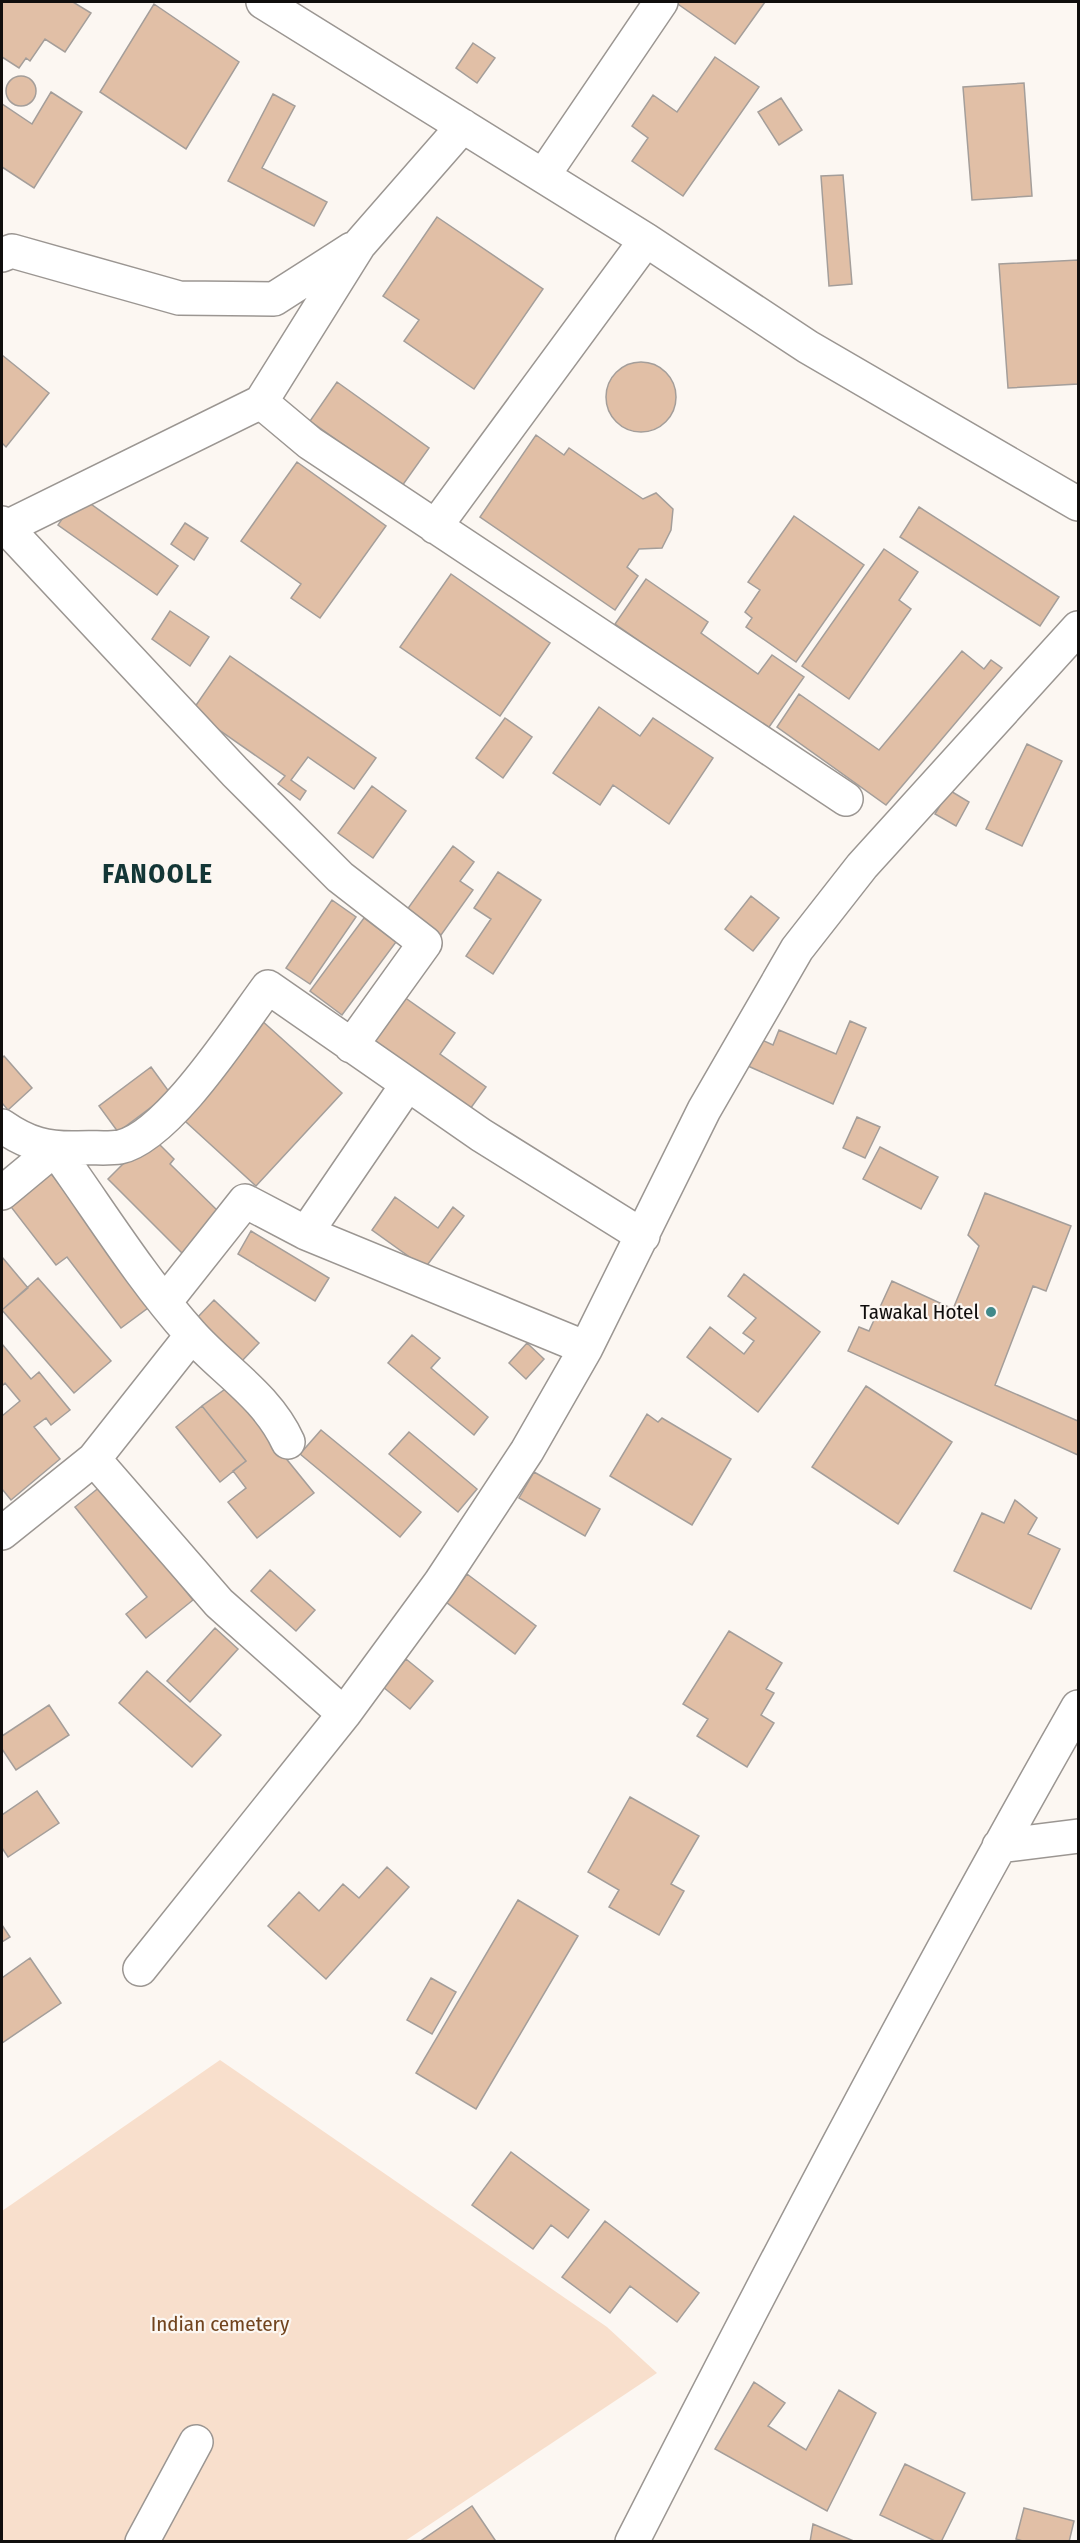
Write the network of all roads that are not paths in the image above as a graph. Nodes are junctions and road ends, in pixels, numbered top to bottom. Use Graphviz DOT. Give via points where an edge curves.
graph roads {
  1 [pos="263,2"];
  2 [pos="661,2"];
  3 [pos="463,126"];
  4 [pos="543,176"];
  5 [pos="646,240"];
  6 [pos="358,245"];
  7 [pos="2,255"];
  8 [pos="261,402"];
  9 [pos="1078,504"];
  10 [pos="3,527"];
  11 [pos="435,527"];
  12 [pos="1078,628"];
  13 [pos="846,799"];
  14 [pos="351,1046"];
  15 [pos="407,1085"];
  16 [pos="2,1126"];
  17 [pos="55,1149"];
  18 [pos="2,1193"];
  19 [pos="306,1233"];
  20 [pos="643,1236"];
  21 [pos="165,1302"];
  22 [pos="192,1335"];
  23 [pos="586,1348"];
  24 [pos="288,1442"];
  25 [pos="94,1459"];
  26 [pos="2,1533"];
  27 [pos="1078,1707"];
  28 [pos="344,1714"];
  29 [pos="1078,1836"];
  30 [pos="999,1846"];
  31 [pos="140,1969"];
  32 [pos="196,2442"];
  33 [pos="142,2541"];
  34 [pos="632,2541"];
  1 -- 3 [label="street"];
  2 -- 4 [label="street"];
  3 -- 4 [label="street"];
  3 -- 6 [label="street"];
  4 -- 5 [label="street"];
  5 -- 9 [label="street" via="808,347"];
  5 -- 11 [label="street"];
  6 -- 7 [label="street" via="274,299 179,298 12,251"];
  6 -- 8 [label="street"];
  8 -- 10 [label="street"];
  8 -- 11 [label="street" via="310,443"];
  10 -- 14 [label="street" via="332,869 425,943"];
  11 -- 13 [label="street"];
  12 -- 20 [label="street" via="862,866 797,949 704,1110"];
  14 -- 15 [label="street"];
  14 -- 17 [label="street" via="268,987 208,1069 142,1137 121,1147"];
  15 -- 19 [label="street"];
  15 -- 20 [label="street"];
  16 -- 17 [label="street" via="22,1140"];
  17 -- 18 [label="street"];
  17 -- 21 [label="street"];
  19 -- 21 [label="street" via="245,1201"];
  19 -- 23 [label="street"];
  20 -- 23 [label="street"];
  21 -- 22 [label="street"];
  22 -- 24 [label="street" via="234,1373 279,1423"];
  22 -- 25 [label="street"];
  23 -- 28 [label="street" via="527,1451 440,1583"];
  25 -- 26 [label="street"];
  25 -- 28 [label="street" via="219,1603"];
  27 -- 30 [label="street"];
  28 -- 31 [label="street"];
  29 -- 30 [label="street"];
  30 -- 34 [label="street" via="749,2313"];
  32 -- 33 [label="street"];
}
